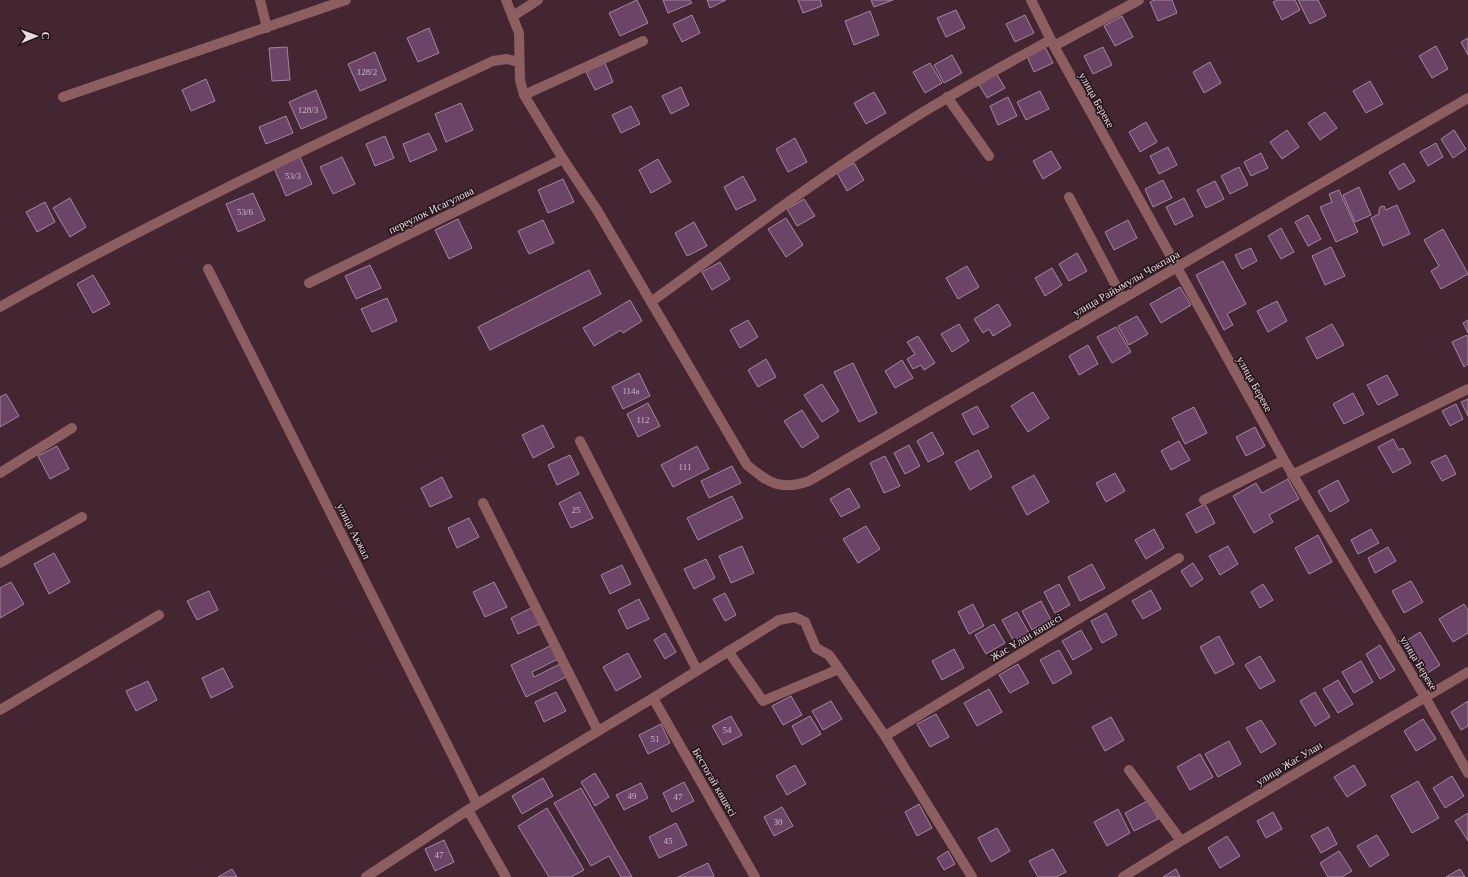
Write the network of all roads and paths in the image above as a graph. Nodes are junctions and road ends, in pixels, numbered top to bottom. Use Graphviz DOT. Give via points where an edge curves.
graph roads {
  1 [pos="260,0"];
  2 [pos="346,0"];
  3 [pos="506,0"];
  4 [pos="538,0"];
  5 [pos="1031,0"];
  6 [pos="1138,0"];
  7 [pos="513,16"];
  8 [pos="266,28"];
  9 [pos="643,41"];
  10 [pos="1052,43"];
  11 [pos="519,62"];
  12 [pos="524,95"];
  13 [pos="64,97"];
  14 [pos="947,97"];
  15 [pos="1468,98"];
  16 [pos="989,156"];
  17 [pos="563,159"];
  18 [pos="1069,197"];
  19 [pos="1176,268"];
  20 [pos="208,269"];
  21 [pos="309,283"];
  22 [pos="1123,299"];
  23 [pos="651,302"];
  24 [pos="0,307"];
  25 [pos="1468,389"];
  26 [pos="72,428"];
  27 [pos="580,441"];
  28 [pos="1284,460"];
  29 [pos="0,473"];
  30 [pos="1292,475"];
  31 [pos="1204,500"];
  32 [pos="483,503"];
  33 [pos="82,517"];
  34 [pos="1179,558"];
  35 [pos="0,563"];
  36 [pos="159,615"];
  37 [pos="728,651"];
  38 [pos="839,669"];
  39 [pos="697,670"];
  40 [pos="1468,672"];
  41 [pos="1425,697"];
  42 [pos="653,698"];
  43 [pos="0,710"];
  44 [pos="598,731"];
  45 [pos="885,736"];
  46 [pos="1129,770"];
  47 [pos="1468,773"];
  48 [pos="477,804"];
  49 [pos="468,810"];
  50 [pos="1181,840"];
  51 [pos="366,877"];
  52 [pos="506,877"];
  53 [pos="755,877"];
  54 [pos="972,877"];
  55 [pos="1123,877"];
  1 -- 8 [label="street"];
  2 -- 8 [label="street"];
  3 -- 7 [label="street"];
  4 -- 7 [label="street"];
  5 -- 10 [label="street, улица Береке"];
  6 -- 10 [label="street"];
  7 -- 11 [label="street" via="519,33"];
  8 -- 13 [label="street"];
  9 -- 12 [label="street"];
  10 -- 14 [label="street"];
  10 -- 19 [label="street, улица Береке"];
  11 -- 12 [label="street"];
  11 -- 24 [label="street" via="507,59 493,61 243,180 50,278"];
  12 -- 17 [label="street"];
  14 -- 16 [label="street"];
  14 -- 23 [label="street" via="828,175"];
  15 -- 19 [label="street, улица Райымулы Чокпара"];
  17 -- 21 [label="street, переулок Исагулова"];
  17 -- 23 [label="street" via="597,210"];
  18 -- 22 [label="street"];
  19 -- 22 [label="street, улица Райымулы Чокпара"];
  19 -- 28 [label="street, улица Береке"];
  20 -- 48 [label="street, улица Акжал"];
  22 -- 23 [label="street, улица Райымулы Чокпара" via="816,477 795,486 770,482 747,465"];
  25 -- 30 [label="street"];
  26 -- 29 [label="street"];
  27 -- 39 [label="street"];
  28 -- 30 [label="street, улица Береке"];
  28 -- 31 [label="street"];
  30 -- 41 [label="street, улица Береке"];
  32 -- 44 [label="street"];
  33 -- 35 [label="street"];
  34 -- 45 [label="street, Жас Ұлан көшесі"];
  36 -- 43 [label="street"];
  37 -- 38 [label="street" via="763,701"];
  37 -- 38 [label="street" via="779,620 795,617 805,622 816,648 829,655"];
  37 -- 39 [label="street"];
  38 -- 45 [label="street"];
  39 -- 42 [label="street"];
  40 -- 41 [label="street, улица Жас Улан"];
  41 -- 47 [label="street, улица Береке"];
  41 -- 50 [label="street, улица Жас Улан"];
  42 -- 44 [label="street"];
  42 -- 53 [label="street, Бестоғай көшесі"];
  44 -- 48 [label="street"];
  45 -- 54 [label="street"];
  46 -- 50 [label="street"];
  48 -- 49 [label="street"];
  49 -- 51 [label="street"];
  49 -- 52 [label="street"];
  50 -- 55 [label="street, улица Жас Улан"];
}
